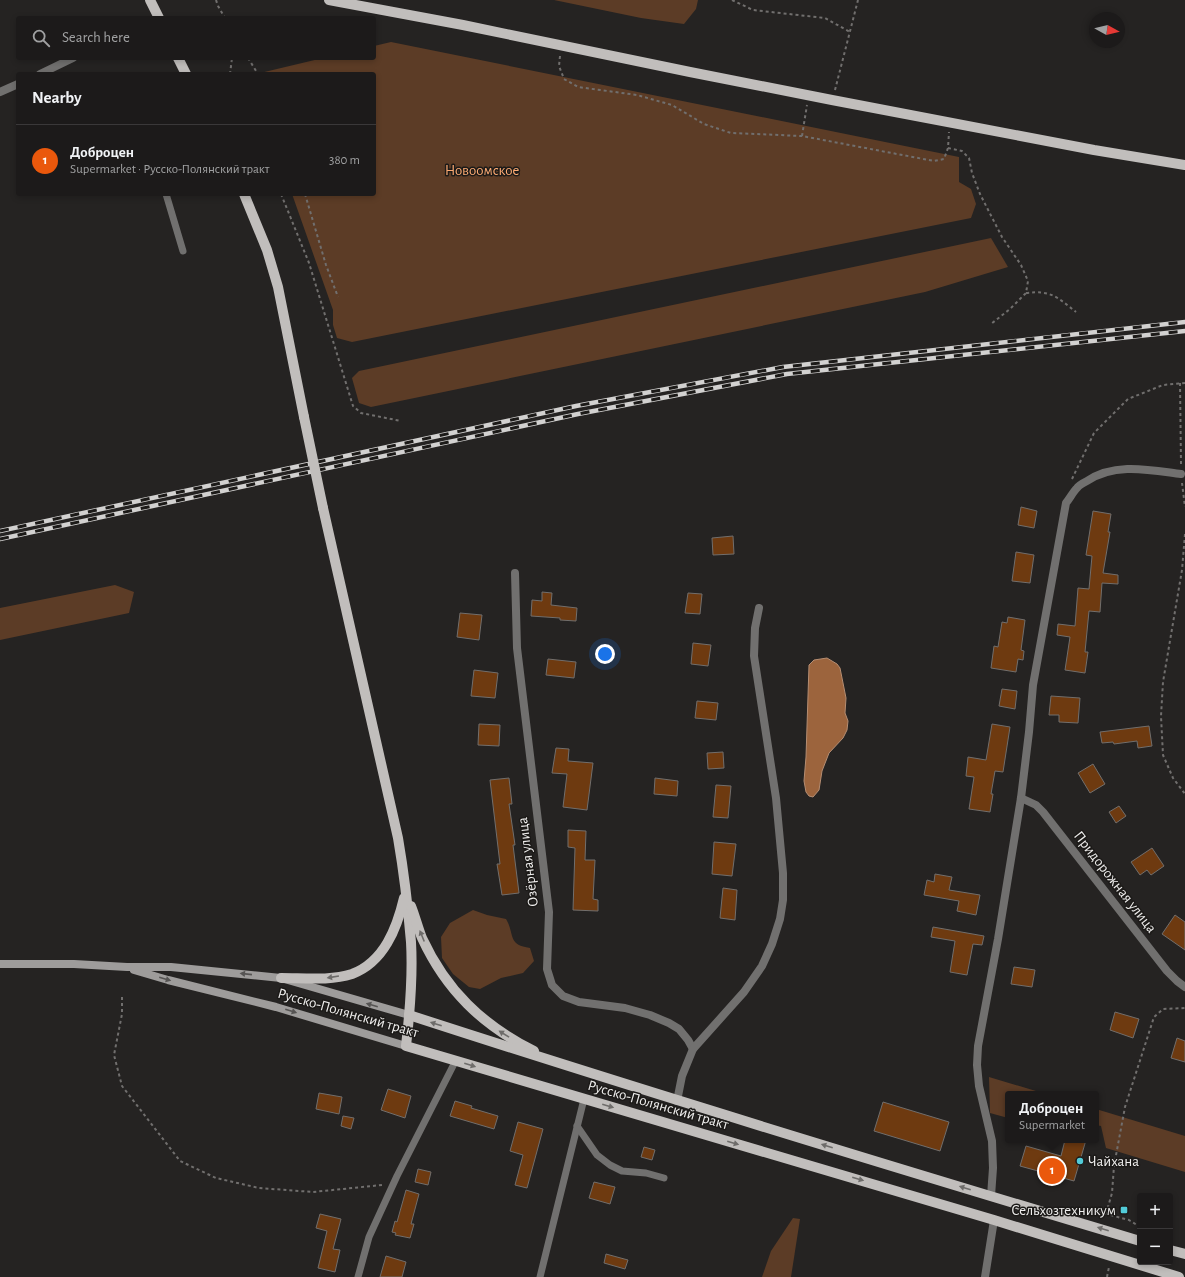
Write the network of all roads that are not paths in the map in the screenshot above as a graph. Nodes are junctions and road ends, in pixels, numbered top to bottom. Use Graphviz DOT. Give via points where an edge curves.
graph roads {
  1 [pos="150,0"];
  2 [pos="329,0"];
  3 [pos="156,16"];
  4 [pos="70,60"];
  5 [pos="179,60"];
  6 [pos="51,72"];
  7 [pos="185,72"];
  8 [pos="16,85"];
  9 [pos="0,92"];
  10 [pos="1185,165"];
  11 [pos="167,196"];
  12 [pos="245,196"];
  13 [pos="183,251"];
  14 [pos="1181,474"];
  15 [pos="515,573"];
  16 [pos="759,608"];
  17 [pos="1021,798"];
  18 [pos="406,890"];
  19 [pos="0,964"];
  20 [pos="127,968"];
  21 [pos="281,978"];
  22 [pos="1185,986"];
  23 [pos="409,1015"];
  24 [pos="406,1046"];
  25 [pos="693,1049"];
  26 [pos="456,1060"];
  27 [pos="563,1065"];
  28 [pos="584,1098"];
  29 [pos="677,1101"];
  30 [pos="577,1126"];
  31 [pos="664,1178"];
  32 [pos="991,1196"];
  33 [pos="994,1220"];
  34 [pos="1137,1240"];
  35 [pos="1173,1251"];
  36 [pos="1185,1254"];
  37 [pos="358,1277"];
  38 [pos="540,1277"];
  39 [pos="985,1277"];
  40 [pos="1179,1277"];
  1 -- 3 [label="main road"];
  2 -- 10 [label="main road" via="951,123"];
  4 -- 6 [label="street"];
  5 -- 7 [label="main road"];
  8 -- 9 [label="street"];
  11 -- 13 [label="lane"];
  12 -- 18 [label="main road, bridge" via="267,250 278,287 323,508 398,838"];
  14 -- 17 [label="street" via="1121,469 1104,472 1077,487 1066,503 1033,685"];
  15 -- 25 [label="street, Озёрная улица" via="517,648 548,912 547,969 552,986 563,996 579,1002 625,1008 669,1023 680,1029"];
  16 -- 25 [label="street" via="754,656 776,798 783,900 780,919 762,966 744,992"];
  17 -- 22 [label="street, Придорожная улица" via="1036,805 1043,812 1167,971"];
  17 -- 32 [label="street" via="978,1046 979,1086 992,1141"];
  18 -- 21 [label="main road, one-way" via="395,930 385,948 368,965 352,974 329,978"];
  18 -- 23 [label="main road" via="411,943"];
  27 -- 18 [label="main road, one-way" via="494,1028 458,993 442,974 422,937"];
  19 -- 20 [label="main road, Русско-Полянский тракт" via="74,964"];
  21 -- 20 [label="main road, Русско-Полянский тракт, one-way" via="171,967"];
  20 -- 24 [label="main road, Русско-Полянский тракт, one-way" via="276,1007"];
  23 -- 21 [label="main road, Русско-Полянский тракт, one-way"];
  23 -- 24 [label="main road"];
  27 -- 23 [label="main road, Русско-Полянский тракт, one-way"];
  24 -- 26 [label="main road, Русско-Полянский тракт"];
  25 -- 29 [label="street" via="682,1076"];
  26 -- 28 [label="main road, Русско-Полянский тракт, one-way"];
  26 -- 37 [label="lane" via="369,1237"];
  27 -- 29 [label="main road, Русско-Полянский тракт"];
  28 -- 30 [label="lane"];
  28 -- 33 [label="main road, Русско-Полянский тракт, one-way"];
  32 -- 29 [label="main road, Русско-Полянский тракт, one-way"];
  30 -- 31 [label="lane" via="597,1155 610,1165 622,1171"];
  30 -- 38 [label="lane"];
  34 -- 32 [label="main road, Русско-Полянский тракт, one-way"];
  33 -- 39 [label="street"];
  33 -- 40 [label="main road, Русско-Полянский тракт"];
  35 -- 36 [label="main road"];
}
